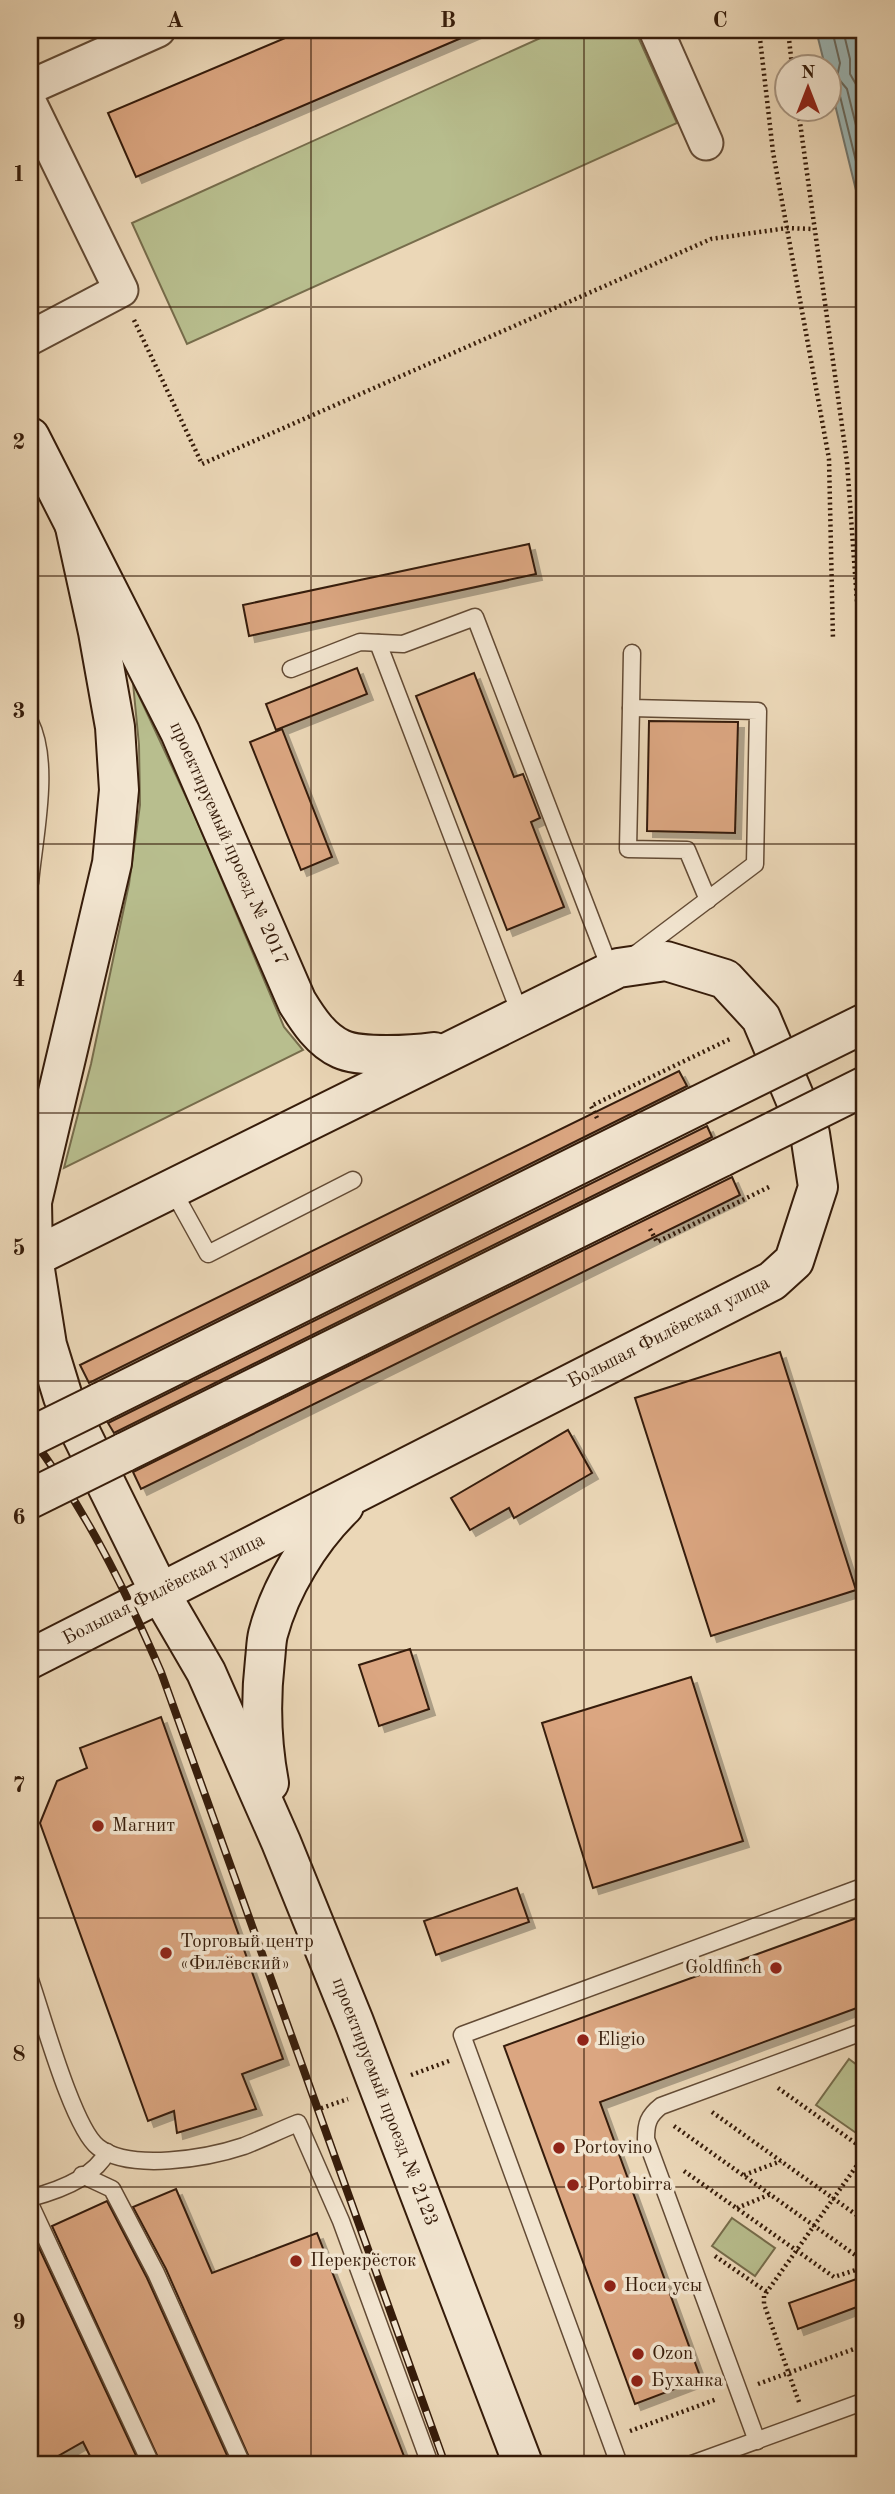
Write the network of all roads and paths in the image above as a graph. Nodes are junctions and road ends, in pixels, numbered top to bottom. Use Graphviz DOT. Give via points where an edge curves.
graph roads {
  1 [pos="158,30"];
  2 [pos="656,30"];
  3 [pos="759,30"];
  4 [pos="788,30"];
  5 [pos="791,52"];
  6 [pos="30,87"];
  7 [pos="30,104"];
  8 [pos="800,122"];
  9 [pos="706,143"];
  10 [pos="787,228"];
  11 [pos="813,229"];
  12 [pos="121,290"];
  13 [pos="30,338"];
  14 [pos="30,437"];
  15 [pos="75,527"];
  16 [pos="833,640"];
  17 [pos="378,643"];
  18 [pos="860,643"];
  19 [pos="632,653"];
  20 [pos="291,669"];
  21 [pos="631,708"];
  22 [pos="30,722"];
  23 [pos="33,827"];
  24 [pos="30,883"];
  25 [pos="708,900"];
  26 [pos="615,969"];
  27 [pos="521,1016"];
  28 [pos="865,1023"];
  29 [pos="733,1037"];
  30 [pos="453,1049"];
  31 [pos="865,1086"];
  32 [pos="598,1120"];
  33 [pos="353,1180"];
  34 [pos="771,1186"];
  35 [pos="172,1189"];
  36 [pos="650,1229"];
  37 [pos="32,1258"];
  38 [pos="30,1353"];
  39 [pos="81,1400"];
  40 [pos="30,1437"];
  41 [pos="361,1490"];
  42 [pos="30,1499"];
  43 [pos="160,1593"];
  44 [pos="30,1658"];
  45 [pos="281,1842"];
  46 [pos="865,1886"];
  47 [pos="30,1980"];
  48 [pos="865,2031"];
  49 [pos="754,2072"];
  50 [pos="689,2095"];
  51 [pos="653,2112"];
  52 [pos="649,2147"];
  53 [pos="107,2152"];
  54 [pos="865,2152"];
  55 [pos="781,2161"];
  56 [pos="82,2175"];
  57 [pos="743,2175"];
  58 [pos="771,2194"];
  59 [pos="30,2198"];
  60 [pos="834,2198"];
  61 [pos="30,2204"];
  62 [pos="736,2208"];
  63 [pos="865,2221"];
  64 [pos="814,2225"];
  65 [pos="680,2231"];
  66 [pos="796,2250"];
  67 [pos="865,2262"];
  68 [pos="865,2267"];
  69 [pos="766,2292"];
  70 [pos="865,2401"];
  71 [pos="807,2422"];
  72 [pos="757,2441"];
  73 [pos="151,2464"];
  74 [pos="242,2464"];
  75 [pos="430,2464"];
  76 [pos="523,2464"];
  77 [pos="619,2464"];
  78 [pos="692,2464"];
  1 -- 6 [label="street"];
  2 -- 9 [label="street"];
  3 -- 10 [label="path"];
  4 -- 5 [label="path"];
  7 -- 12 [label="street"];
  8 -- 11 [label="path"];
  10 -- 11 [label="path"];
  10 -- 12 [label="path" via="711,239 202,464"];
  10 -- 16 [label="path" via="829,459"];
  11 -- 18 [label="path" via="847,462"];
  12 -- 13 [label="street"];
  14 -- 15 [label="street, проектируемый проезд № 2017"];
  15 -- 30 [label="street, проектируемый проезд № 2017" via="180,732 297,1002 313,1028 342,1050 385,1056"];
  15 -- 37 [label="street, проектируемый проезд № 2017" via="115,727 119,790 112,863 32,1202"];
  17 -- 20 [label="lane" via="360,642"];
  17 -- 26 [label="lane" via="403,644 475,617"];
  17 -- 27 [label="lane"];
  19 -- 21 [label="lane"];
  21 -- 25 [label="lane" via="628,849 687,850"];
  21 -- 25 [label="lane" via="758,710 755,864"];
  22 -- 23 [label="lane" via="40,760"];
  23 -- 24 [label="lane"];
  25 -- 26 [label="lane"];
  26 -- 27 [label="street, Большая Филёвская улица"];
  26 -- 41 [label="street, Большая Филёвская улица" via="666,961 725,979 761,1018 810,1134 818,1187 794,1261 772,1281"];
  27 -- 30 [label="street, Большая Филёвская улица"];
  28 -- 39 [label="street, bridge"];
  29 -- 32 [label="path" via="591,1106"];
  30 -- 35 [label="street, Большая Филёвская улица"];
  31 -- 42 [label="street, bridge"];
  33 -- 35 [label="lane" via="208,1254"];
  34 -- 36 [label="path" via="657,1242"];
  35 -- 37 [label="street, Большая Филёвская улица"];
  37 -- 39 [label="street, проектируемый проезд № 2017" via="47,1345"];
  38 -- 39 [label="street"];
  39 -- 40 [label="street, bridge"];
  39 -- 43 [label="street, проектируемый проезд № 2123"];
  41 -- 43 [label="street, Большая Филёвская улица"];
  41 -- 45 [label="street" via="329,1520 302,1557 268,1634 261,1693 262,1747"];
  43 -- 44 [label="street, Большая Филёвская улица"];
  43 -- 45 [label="street, проектируемый проезд № 2123" via="206,1672"];
  45 -- 76 [label="street, проектируемый проезд № 2123"];
  46 -- 77 [label="lane" via="462,2035"];
  47 -- 53 [label="lane" via="73,2108 96,2146"];
  48 -- 49 [label="lane"];
  49 -- 50 [label="lane"];
  49 -- 54 [label="path"];
  50 -- 51 [label="lane"];
  50 -- 55 [label="path"];
  51 -- 52 [label="lane" via="646,2124"];
  51 -- 57 [label="path"];
  52 -- 62 [label="path"];
  52 -- 65 [label="lane"];
  53 -- 56 [label="lane" via="101,2164"];
  53 -- 75 [label="lane" via="118,2159 156,2161 202,2155 244,2146 299,2123 341,2221"];
  54 -- 60 [label="path"];
  55 -- 57 [label="path"];
  55 -- 60 [label="path"];
  56 -- 59 [label="lane" via="55,2191"];
  56 -- 74 [label="lane" via="112,2189 156,2273"];
  57 -- 58 [label="path"];
  58 -- 62 [label="path"];
  58 -- 64 [label="path"];
  60 -- 63 [label="path"];
  60 -- 64 [label="path"];
  61 -- 73 [label="lane"];
  62 -- 66 [label="path"];
  64 -- 66 [label="path"];
  64 -- 67 [label="path"];
  65 -- 69 [label="path"];
  65 -- 72 [label="lane"];
  66 -- 68 [label="path" via="834,2277"];
  66 -- 69 [label="path"];
  69 -- 71 [label="path" via="764,2304"];
  70 -- 71 [label="lane"];
  71 -- 72 [label="lane"];
  72 -- 78 [label="lane"];
}
